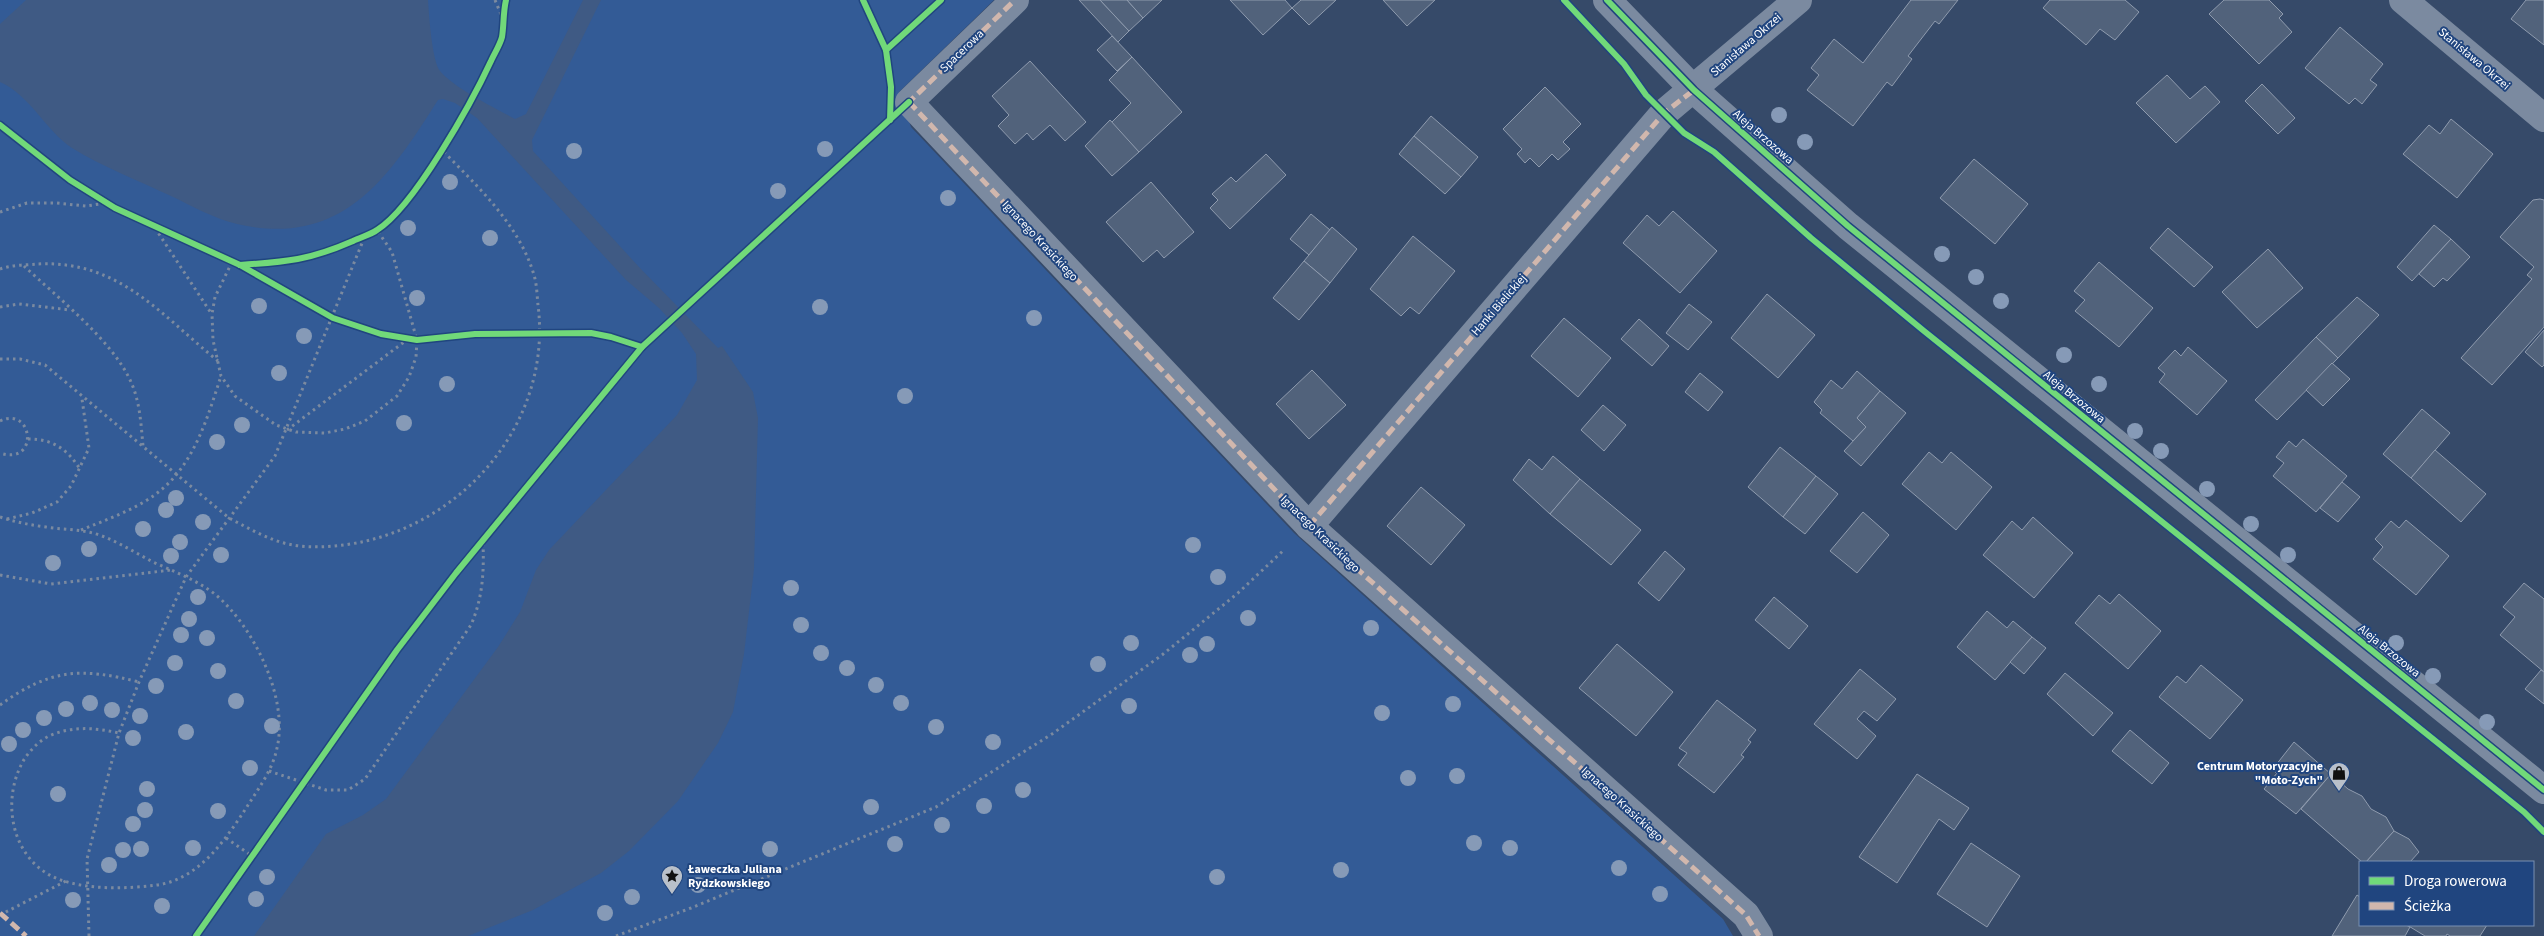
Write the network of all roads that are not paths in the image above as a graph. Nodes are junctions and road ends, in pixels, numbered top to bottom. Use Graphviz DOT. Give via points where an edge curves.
graph roads {
  1 [pos="1015,0"];
  2 [pos="1608,0"];
  3 [pos="1798,0"];
  4 [pos="2403,0"];
  5 [pos="1694,90"];
  6 [pos="909,102"];
  7 [pos="2544,118"];
  8 [pos="1309,526"];
  9 [pos="2544,790"];
  10 [pos="1759,936"];
  1 -- 6 [label="street, Spacerowa"];
  2 -- 5 [label="street, Aleja Brzozowa"];
  3 -- 5 [label="street, Stanisława Okrzei"];
  4 -- 7 [label="street, Stanisława Okrzei"];
  5 -- 8 [label="street, Hanki Bielickiej" via="1664,113"];
  5 -- 9 [label="street, Aleja Brzozowa" via="1848,226"];
  6 -- 8 [label="street, Ignacego Krasickiego"];
  8 -- 10 [label="street, Ignacego Krasickiego" via="1746,915"];
}
